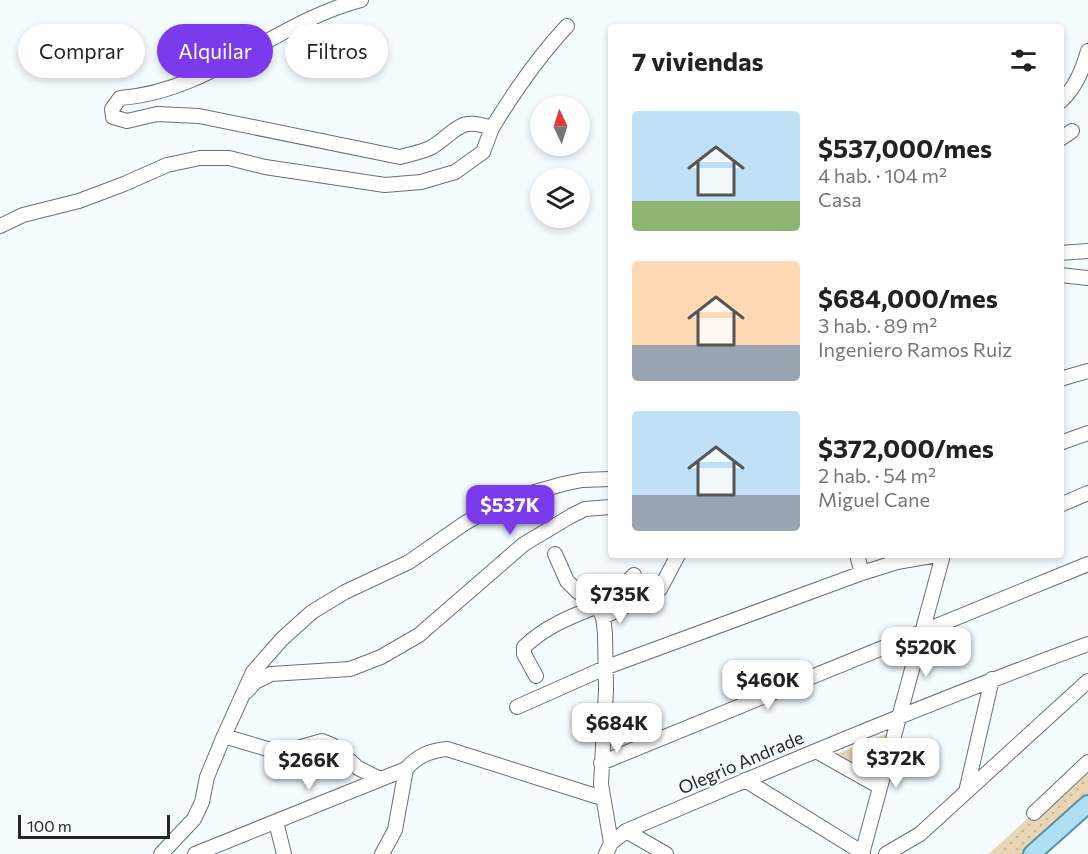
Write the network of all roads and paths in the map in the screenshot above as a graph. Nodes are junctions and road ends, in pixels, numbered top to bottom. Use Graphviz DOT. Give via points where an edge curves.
graph roads {
  1 [pos="361,0"];
  2 [pos="567,26"];
  3 [pos="1088,51"];
  4 [pos="1064,98"];
  5 [pos="492,128"];
  6 [pos="0,226"];
  7 [pos="1088,251"];
  8 [pos="1064,253"];
  9 [pos="1064,275"];
  10 [pos="1088,278"];
  11 [pos="1088,371"];
  12 [pos="1064,378"];
  13 [pos="1088,433"];
  14 [pos="1064,442"];
  15 [pos="608,479"];
  16 [pos="1088,493"];
  17 [pos="1064,503"];
  18 [pos="608,507"];
  19 [pos="555,554"];
  20 [pos="676,558"];
  21 [pos="858,558"];
  22 [pos="920,558"];
  23 [pos="942,558"];
  24 [pos="1088,564"];
  25 [pos="862,573"];
  26 [pos="634,575"];
  27 [pos="591,592"];
  28 [pos="600,612"];
  29 [pos="922,631"];
  30 [pos="1088,644"];
  31 [pos="607,667"];
  32 [pos="536,676"];
  33 [pos="992,679"];
  34 [pos="1088,681"];
  35 [pos="241,698"];
  36 [pos="517,707"];
  37 [pos="899,717"];
  38 [pos="224,736"];
  39 [pos="816,751"];
  40 [pos="1088,762"];
  41 [pos="601,763"];
  42 [pos="405,769"];
  43 [pos="380,779"];
  44 [pos="745,780"];
  45 [pos="880,787"];
  46 [pos="966,792"];
  47 [pos="602,798"];
  48 [pos="1088,804"];
  49 [pos="1034,813"];
  50 [pos="276,822"];
  51 [pos="627,831"];
  52 [pos="609,849"];
  53 [pos="385,853"];
  54 [pos="862,853"];
  55 [pos="161,854"];
  56 [pos="195,854"];
  57 [pos="284,854"];
  58 [pos="666,854"];
  59 [pos="886,854"];
  60 [pos="1032,854"];
  1 -- 5 [label="street" via="301,23 172,89 120,98 112,109 113,117 128,121 157,114 199,116 400,157 431,148 459,125 477,123"];
  2 -- 5 [label="street" via="534,64"];
  3 -- 4 [label="street" via="1081,74"];
  5 -- 6 [label="street" via="483,152 455,172 421,182 385,185 229,158 200,158 167,165 79,201 23,215"];
  7 -- 8 [label="street"];
  9 -- 10 [label="street"];
  11 -- 12 [label="street"];
  13 -- 14 [label="street"];
  15 -- 35 [label="street" via="582,480 506,500 409,562 345,592 312,612 282,639 253,672"];
  16 -- 17 [label="street"];
  18 -- 35 [label="street" via="585,509 524,544 419,635 381,657 350,669 271,674 255,682"];
  19 -- 27 [label="street" via="573,589"];
  20 -- 28 [label="street" via="660,589"];
  21 -- 25 [label="street"];
  22 -- 25 [label="street"];
  23 -- 29 [label="street"];
  24 -- 29 [label="street"];
  25 -- 31 [label="street"];
  26 -- 27 [label="street" via="615,591"];
  27 -- 28 [label="street"];
  28 -- 31 [label="street"];
  28 -- 32 [label="street" via="558,621 524,647"];
  29 -- 37 [label="street"];
  29 -- 41 [label="street"];
  30 -- 33 [label="street, Olegrio Andrade"];
  31 -- 36 [label="street"];
  31 -- 41 [label="street"];
  33 -- 37 [label="street, Olegrio Andrade"];
  33 -- 46 [label="street"];
  34 -- 46 [label="street"];
  35 -- 38 [label="street"];
  37 -- 39 [label="street, Olegrio Andrade"];
  37 -- 45 [label="street"];
  38 -- 43 [label="street" via="274,751 322,741"];
  38 -- 55 [label="street" via="194,819"];
  39 -- 44 [label="street, Olegrio Andrade"];
  39 -- 45 [label="street"];
  40 -- 49 [label="street"];
  41 -- 47 [label="street"];
  42 -- 43 [label="street"];
  42 -- 47 [label="street" via="416,758 447,749"];
  42 -- 53 [label="street" via="395,830"];
  43 -- 50 [label="street"];
  44 -- 51 [label="street, Olegrio Andrade"];
  44 -- 54 [label="street"];
  45 -- 54 [label="street"];
  46 -- 59 [label="street" via="920,834"];
  47 -- 52 [label="street"];
  48 -- 60 [label="main road"];
  50 -- 56 [label="street"];
  50 -- 57 [label="street"];
  51 -- 52 [label="street, Olegrio Andrade"];
  51 -- 58 [label="street"];
}
